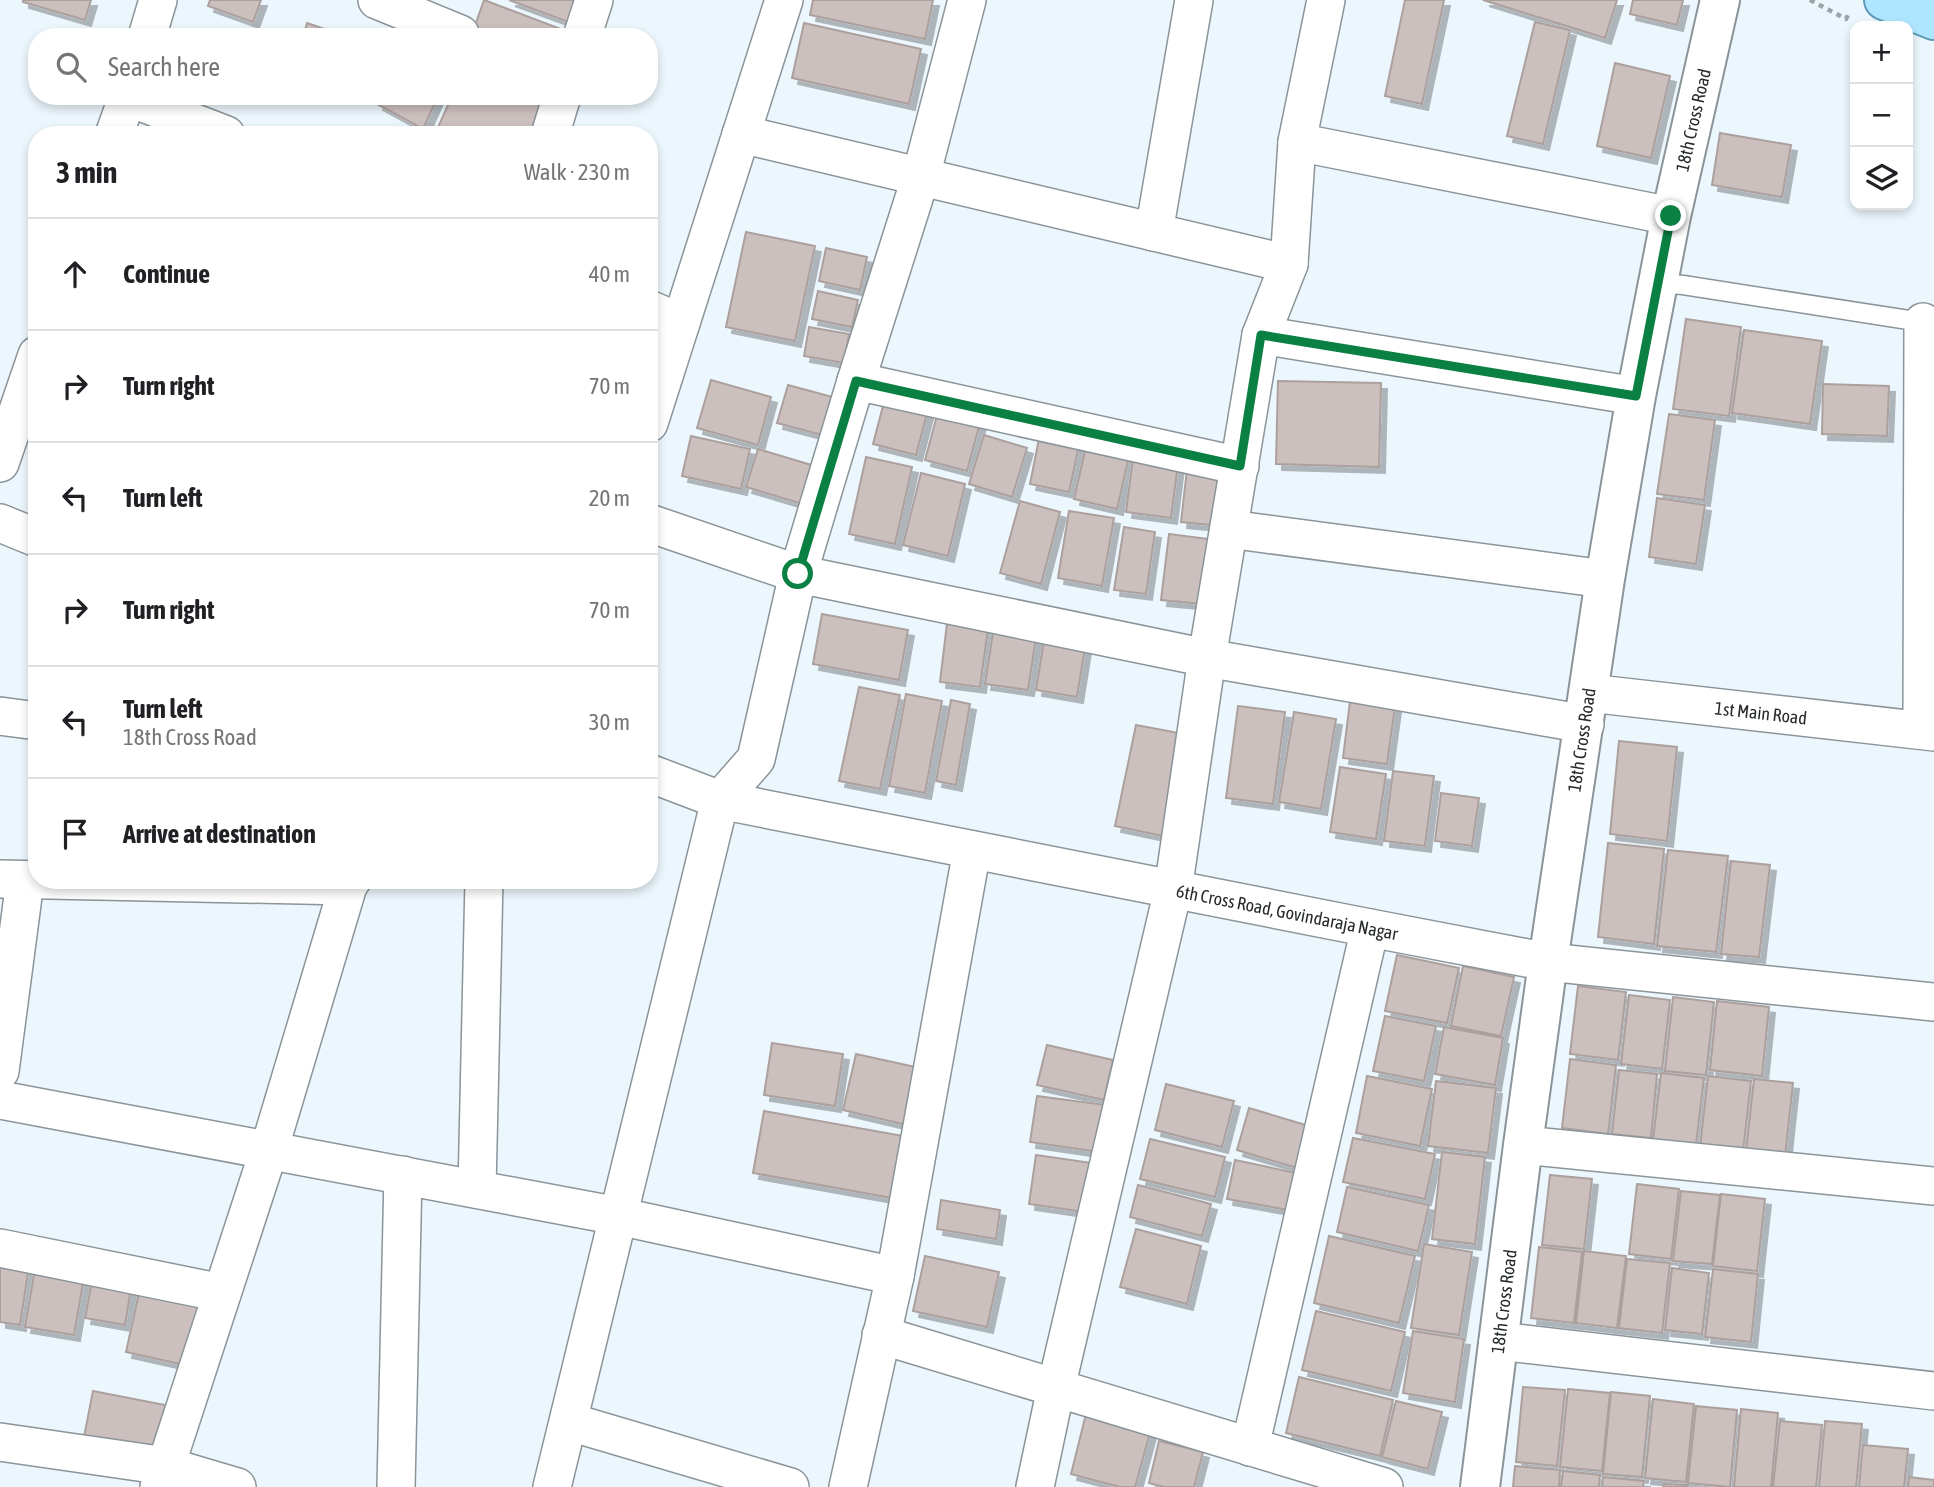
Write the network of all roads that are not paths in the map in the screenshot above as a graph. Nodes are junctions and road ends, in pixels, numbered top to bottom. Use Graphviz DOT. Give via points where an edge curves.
graph roads {
  1 [pos="158,0"];
  2 [pos="377,0"];
  3 [pos="594,0"];
  4 [pos="784,0"];
  5 [pos="967,0"];
  6 [pos="1194,0"];
  7 [pos="1325,0"];
  8 [pos="1720,0"];
  9 [pos="1884,0"];
  10 [pos="1934,20"];
  11 [pos="150,28"];
  12 [pos="445,28"];
  13 [pos="585,28"];
  14 [pos="125,105"];
  15 [pos="149,105"];
  16 [pos="559,105"];
  17 [pos="117,126"];
  18 [pos="203,126"];
  19 [pos="553,126"];
  20 [pos="740,134"];
  21 [pos="1297,142"];
  22 [pos="921,176"];
  23 [pos="1671,216"];
  24 [pos="1153,232"];
  25 [pos="1289,264"];
  26 [pos="1658,283"];
  27 [pos="665,316"];
  28 [pos="1928,323"];
  29 [pos="1261,335"];
  30 [pos="658,363"];
  31 [pos="28,381"];
  32 [pos="856,381"];
  33 [pos="1636,396"];
  34 [pos="0,463"];
  35 [pos="1240,466"];
  36 [pos="1928,509"];
  37 [pos="0,523"];
  38 [pos="658,526"];
  39 [pos="1229,529"];
  40 [pos="28,534"];
  41 [pos="798,574"];
  42 [pos="1605,579"];
  43 [pos="1207,658"];
  44 [pos="1587,709"];
  45 [pos="0,716"];
  46 [pos="28,720"];
  47 [pos="1928,731"];
  48 [pos="658,776"];
  49 [pos="720,800"];
  50 [pos="972,849"];
  51 [pos="13,880"];
  52 [pos="348,889"];
  53 [pos="484,889"];
  54 [pos="1172,890"];
  55 [pos="1370,929"];
  56 [pos="1548,962"];
  57 [pos="1934,1002"];
  58 [pos="0,1071"];
  59 [pos="0,1100"];
  60 [pos="1523,1145"];
  61 [pos="268,1150"];
  62 [pos="403,1175"];
  63 [pos="1934,1186"];
  64 [pos="477,1189"];
  65 [pos="618,1216"];
  66 [pos="0,1248"];
  67 [pos="895,1276"];
  68 [pos="222,1293"];
  69 [pos="881,1335"];
  70 [pos="1498,1342"];
  71 [pos="1056,1388"];
  72 [pos="1934,1391"];
  73 [pos="570,1422"];
  74 [pos="0,1443"];
  75 [pos="1250,1447"];
  76 [pos="163,1476"];
  77 [pos="237,1487"];
  78 [pos="396,1487"];
  79 [pos="552,1487"];
  80 [pos="790,1487"];
  81 [pos="848,1487"];
  82 [pos="1035,1487"];
  83 [pos="1384,1487"];
  84 [pos="1480,1487"];
  1 -- 11 [label="street"];
  2 -- 12 [label="street"];
  3 -- 13 [label="street"];
  4 -- 20 [label="street"];
  5 -- 22 [label="street"];
  6 -- 24 [label="street"];
  7 -- 21 [label="street"];
  8 -- 23 [label="street, 18th Cross Road"];
  9 -- 10 [label="main road"];
  14 -- 17 [label="street"];
  15 -- 18 [label="street"];
  16 -- 19 [label="street"];
  20 -- 22 [label="street"];
  20 -- 27 [label="street"];
  21 -- 23 [label="street"];
  21 -- 25 [label="street"];
  22 -- 24 [label="street"];
  22 -- 32 [label="street"];
  23 -- 26 [label="street, 18th Cross Road"];
  24 -- 25 [label="street"];
  25 -- 29 [label="street"];
  26 -- 28 [label="lane"];
  26 -- 33 [label="street, 18th Cross Road"];
  27 -- 30 [label="street"];
  28 -- 36 [label="street"];
  29 -- 33 [label="street"];
  29 -- 35 [label="street"];
  31 -- 34 [label="street"];
  32 -- 35 [label="street"];
  32 -- 41 [label="street"];
  33 -- 42 [label="street, 18th Cross Road"];
  35 -- 39 [label="street"];
  36 -- 47 [label="street"];
  37 -- 40 [label="street"];
  38 -- 41 [label="street, 1st Main Road"];
  39 -- 42 [label="street"];
  39 -- 43 [label="street"];
  41 -- 43 [label="street, 1st Main Road"];
  41 -- 49 [label="street" via="757,759"];
  42 -- 44 [label="street, 18th Cross Road"];
  43 -- 44 [label="street, 1st Main Road"];
  43 -- 54 [label="street"];
  44 -- 47 [label="street, 1st Main Road"];
  44 -- 56 [label="street, 18th Cross Road"];
  45 -- 46 [label="street"];
  48 -- 49 [label="street, 6th Cross Road, Govindaraja Nagar"];
  49 -- 50 [label="street, 6th Cross Road, Govindaraja Nagar"];
  49 -- 65 [label="street"];
  50 -- 54 [label="street, 6th Cross Road, Govindaraja Nagar"];
  50 -- 67 [label="street"];
  51 -- 58 [label="street"];
  52 -- 61 [label="street"];
  53 -- 64 [label="street"];
  54 -- 55 [label="street, 6th Cross Road, Govindaraja Nagar"];
  54 -- 71 [label="street"];
  55 -- 56 [label="street, 6th Cross Road, Govindaraja Nagar"];
  55 -- 75 [label="street"];
  56 -- 57 [label="street, 6th Cross Road, Govindaraja Nagar"];
  56 -- 60 [label="street, 18th Cross Road"];
  59 -- 61 [label="street"];
  60 -- 63 [label="street"];
  60 -- 70 [label="street, 18th Cross Road"];
  61 -- 62 [label="street"];
  61 -- 68 [label="street"];
  62 -- 64 [label="street"];
  62 -- 78 [label="street"];
  64 -- 65 [label="street"];
  65 -- 67 [label="street"];
  65 -- 73 [label="street"];
  66 -- 68 [label="street"];
  67 -- 69 [label="street"];
  68 -- 76 [label="street"];
  69 -- 71 [label="street"];
  69 -- 81 [label="street"];
  70 -- 72 [label="street"];
  70 -- 84 [label="street, 18th Cross Road"];
  71 -- 75 [label="street"];
  71 -- 82 [label="street"];
  73 -- 79 [label="street"];
  73 -- 80 [label="street"];
  74 -- 76 [label="street"];
  75 -- 83 [label="street"];
  76 -- 77 [label="street"];
}
